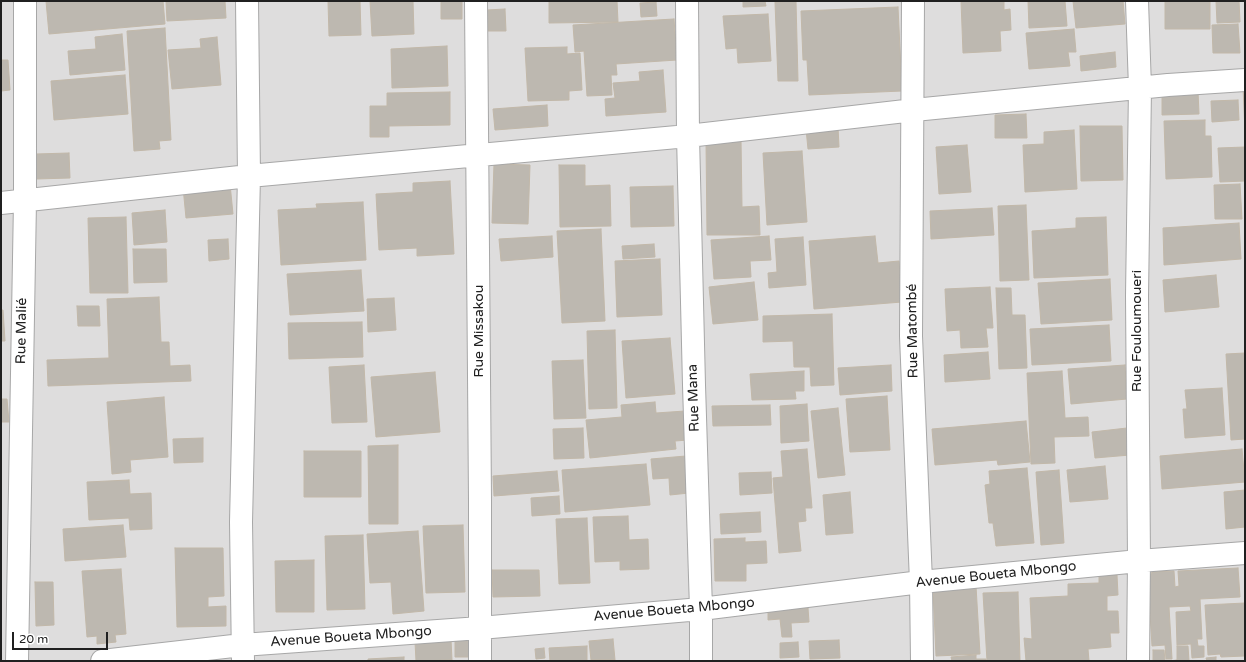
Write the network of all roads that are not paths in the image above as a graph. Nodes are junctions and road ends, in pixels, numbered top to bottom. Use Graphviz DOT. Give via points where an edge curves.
graph roads {
  1 [pos="25,1"];
  2 [pos="247,1"];
  3 [pos="476,1"];
  4 [pos="687,1"];
  5 [pos="913,1"];
  6 [pos="1137,1"];
  7 [pos="1245,80"];
  8 [pos="1140,88"];
  9 [pos="914,110"];
  10 [pos="688,136"];
  11 [pos="478,155"];
  12 [pos="249,176"];
  13 [pos="25,201"];
  14 [pos="1,202"];
  15 [pos="1245,553"];
  16 [pos="1139,561"];
  17 [pos="921,582"];
  18 [pos="701,609"];
  19 [pos="480,628"];
  20 [pos="242,653"];
  21 [pos="16,661"];
  22 [pos="102,661"];
  23 [pos="480,661"];
  24 [pos="701,661"];
  25 [pos="922,661"];
  26 [pos="1138,661"];
  1 -- 13 [label="street, Rue Malié"];
  2 -- 12 [label="street"];
  3 -- 11 [label="street, Rue Missakou"];
  4 -- 10 [label="street, Rue Mana"];
  5 -- 9 [label="street, Rue Matombé"];
  6 -- 8 [label="street, Rue Fouloumoueri"];
  7 -- 8 [label="street"];
  8 -- 9 [label="street"];
  8 -- 16 [label="street, Rue Fouloumoueri" via="1137,296"];
  9 -- 10 [label="street"];
  9 -- 17 [label="street, Rue Matombé" via="912,336"];
  10 -- 11 [label="street"];
  10 -- 18 [label="street, Rue Mana"];
  11 -- 12 [label="street"];
  11 -- 19 [label="street, Rue Missakou"];
  12 -- 13 [label="street"];
  12 -- 20 [label="street" via="241,522"];
  13 -- 14 [label="street"];
  13 -- 21 [label="street, Rue Malié"];
  15 -- 16 [label="street, Avenue Boueta Mbongo"];
  16 -- 17 [label="street, Avenue Boueta Mbongo"];
  16 -- 26 [label="street, Rue Fouloumoueri"];
  17 -- 18 [label="street, Avenue Boueta Mbongo"];
  17 -- 25 [label="street, Rue Matombé"];
  18 -- 19 [label="street, Avenue Boueta Mbongo"];
  18 -- 24 [label="street, Rue Mana"];
  19 -- 20 [label="street, Avenue Boueta Mbongo"];
  19 -- 23 [label="street, Rue Missakou"];
  20 -- 22 [label="street, Avenue Boueta Mbongo"];
}
